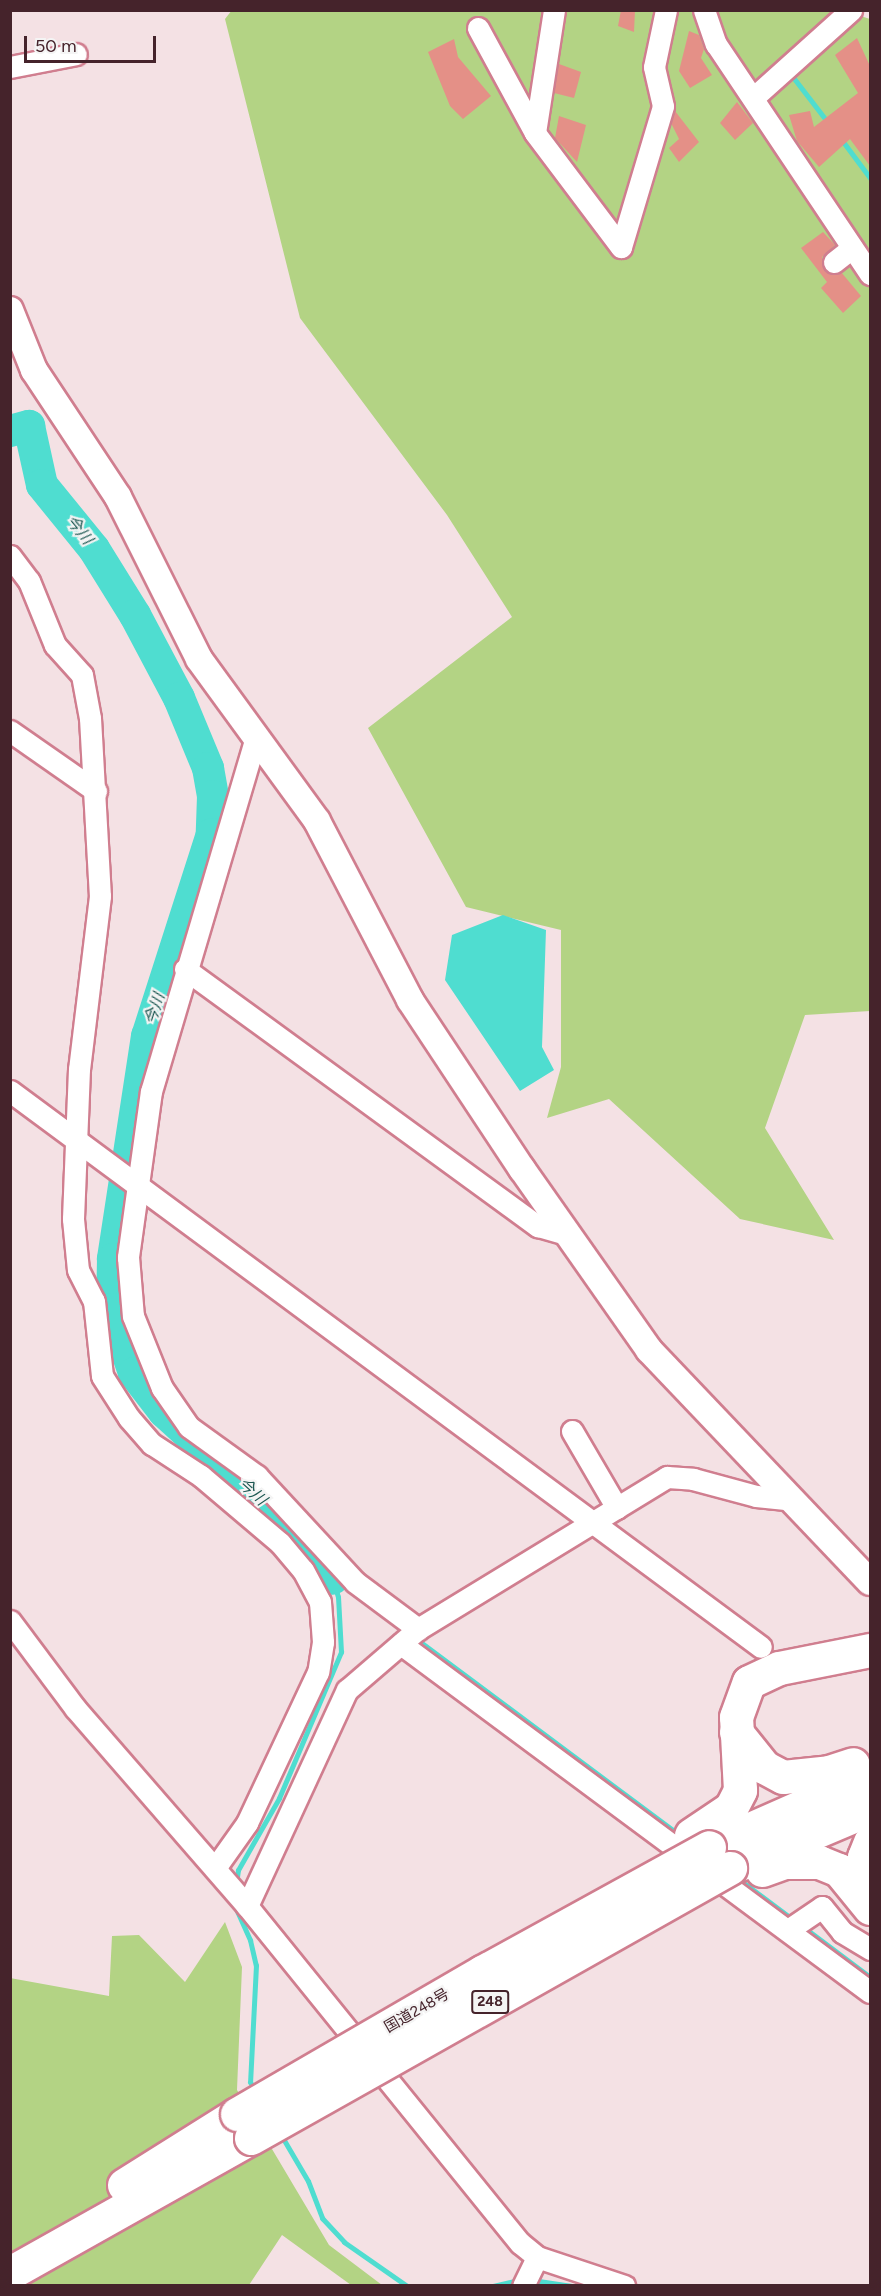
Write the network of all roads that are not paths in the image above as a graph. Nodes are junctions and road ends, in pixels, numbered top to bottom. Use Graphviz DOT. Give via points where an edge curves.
graph roads {
  1 [pos="554,10"];
  2 [pos="666,10"];
  3 [pos="704,10"];
  4 [pos="851,10"];
  5 [pos="478,28"];
  6 [pos="76,54"];
  7 [pos="10,67"];
  8 [pos="753,98"];
  9 [pos="535,134"];
  10 [pos="852,248"];
  11 [pos="834,262"];
  12 [pos="870,274"];
  13 [pos="10,310"];
  14 [pos="10,556"];
  15 [pos="10,731"];
  16 [pos="256,737"];
  17 [pos="96,791"];
  18 [pos="185,969"];
  19 [pos="10,1091"];
  20 [pos="78,1142"];
  21 [pos="136,1186"];
  22 [pos="566,1234"];
  23 [pos="572,1431"];
  24 [pos="793,1500"];
  25 [pos="617,1508"];
  26 [pos="594,1523"];
  27 [pos="870,1582"];
  28 [pos="10,1621"];
  29 [pos="418,1629"];
  30 [pos="401,1644"];
  31 [pos="761,1647"];
  32 [pos="870,1650"];
  33 [pos="736,1732"];
  34 [pos="870,1758"];
  35 [pos="870,1776"];
  36 [pos="870,1809"];
  37 [pos="870,1842"];
  38 [pos="718,1857"];
  39 [pos="222,1876"];
  40 [pos="870,1888"];
  41 [pos="247,1906"];
  42 [pos="870,1908"];
  43 [pos="788,1930"];
  44 [pos="870,1949"];
  45 [pos="870,1992"];
  46 [pos="244,2126"];
  47 [pos="10,2256"];
  48 [pos="530,2270"];
  49 [pos="10,2273"];
  50 [pos="624,2286"];
  1 -- 9 [label="street"];
  2 -- 9 [label="street" via="654,67 663,106 621,247"];
  3 -- 8 [label="street" via="716,44"];
  4 -- 8 [label="street" via="799,67"];
  5 -- 9 [label="street"];
  6 -- 7 [label="street"];
  8 -- 10 [label="street"];
  10 -- 11 [label="street"];
  10 -- 12 [label="street"];
  13 -- 16 [label="street" via="34,370 118,496 182,631 225,699"];
  14 -- 17 [label="street" via="28,581 56,645 82,675"];
  15 -- 17 [label="street"];
  16 -- 18 [label="street"];
  16 -- 22 [label="street" via="317,821 410,1000"];
  17 -- 20 [label="street" via="100,896 79,1069"];
  18 -- 21 [label="street" via="154,1081"];
  18 -- 22 [label="street" via="538,1226"];
  19 -- 20 [label="street"];
  20 -- 21 [label="street"];
  20 -- 39 [label="street" via="73,1220 78,1270 94,1301 102,1376 129,1418 152,1444 209,1482 280,1543 303,1570 320,1602 323,1642 318,1672"];
  21 -- 26 [label="street"];
  21 -- 29 [label="street" via="128,1257 133,1316 162,1388 189,1427 257,1476 355,1582"];
  22 -- 24 [label="street" via="649,1350"];
  23 -- 25 [label="street"];
  24 -- 25 [label="street" via="667,1477"];
  24 -- 27 [label="street"];
  25 -- 26 [label="street"];
  26 -- 29 [label="street"];
  26 -- 31 [label="street"];
  28 -- 39 [label="street" via="75,1708"];
  29 -- 30 [label="street"];
  30 -- 41 [label="street" via="347,1690"];
  30 -- 43 [label="street"];
  32 -- 33 [label="highway" via="764,1673 749,1682 740,1700"];
  33 -- 34 [label="highway" via="764,1767 783,1777 830,1772"];
  33 -- 38 [label="highway" via="740,1790"];
  35 -- 38 [label="highway, 国道248号 / 248"];
  36 -- 38 [label="highway, 国道248号 / 248" via="762,1852"];
  37 -- 40 [label="highway" via="864,1857"];
  38 -- 42 [label="highway" via="819,1862 839,1870"];
  38 -- 46 [label="highway, 国道248号 / 248, bridge" via="689,1891"];
  38 -- 46 [label="highway, 国道248号 / 248, bridge" via="593,1891"];
  39 -- 41 [label="street"];
  41 -- 48 [label="street" via="520,2243"];
  43 -- 44 [label="street" via="822,1907 843,1932"];
  43 -- 45 [label="street"];
  46 -- 47 [label="highway, 国道248号 / 248"];
  46 -- 49 [label="highway, 国道248号 / 248"];
  48 -- 50 [label="street"];
}
